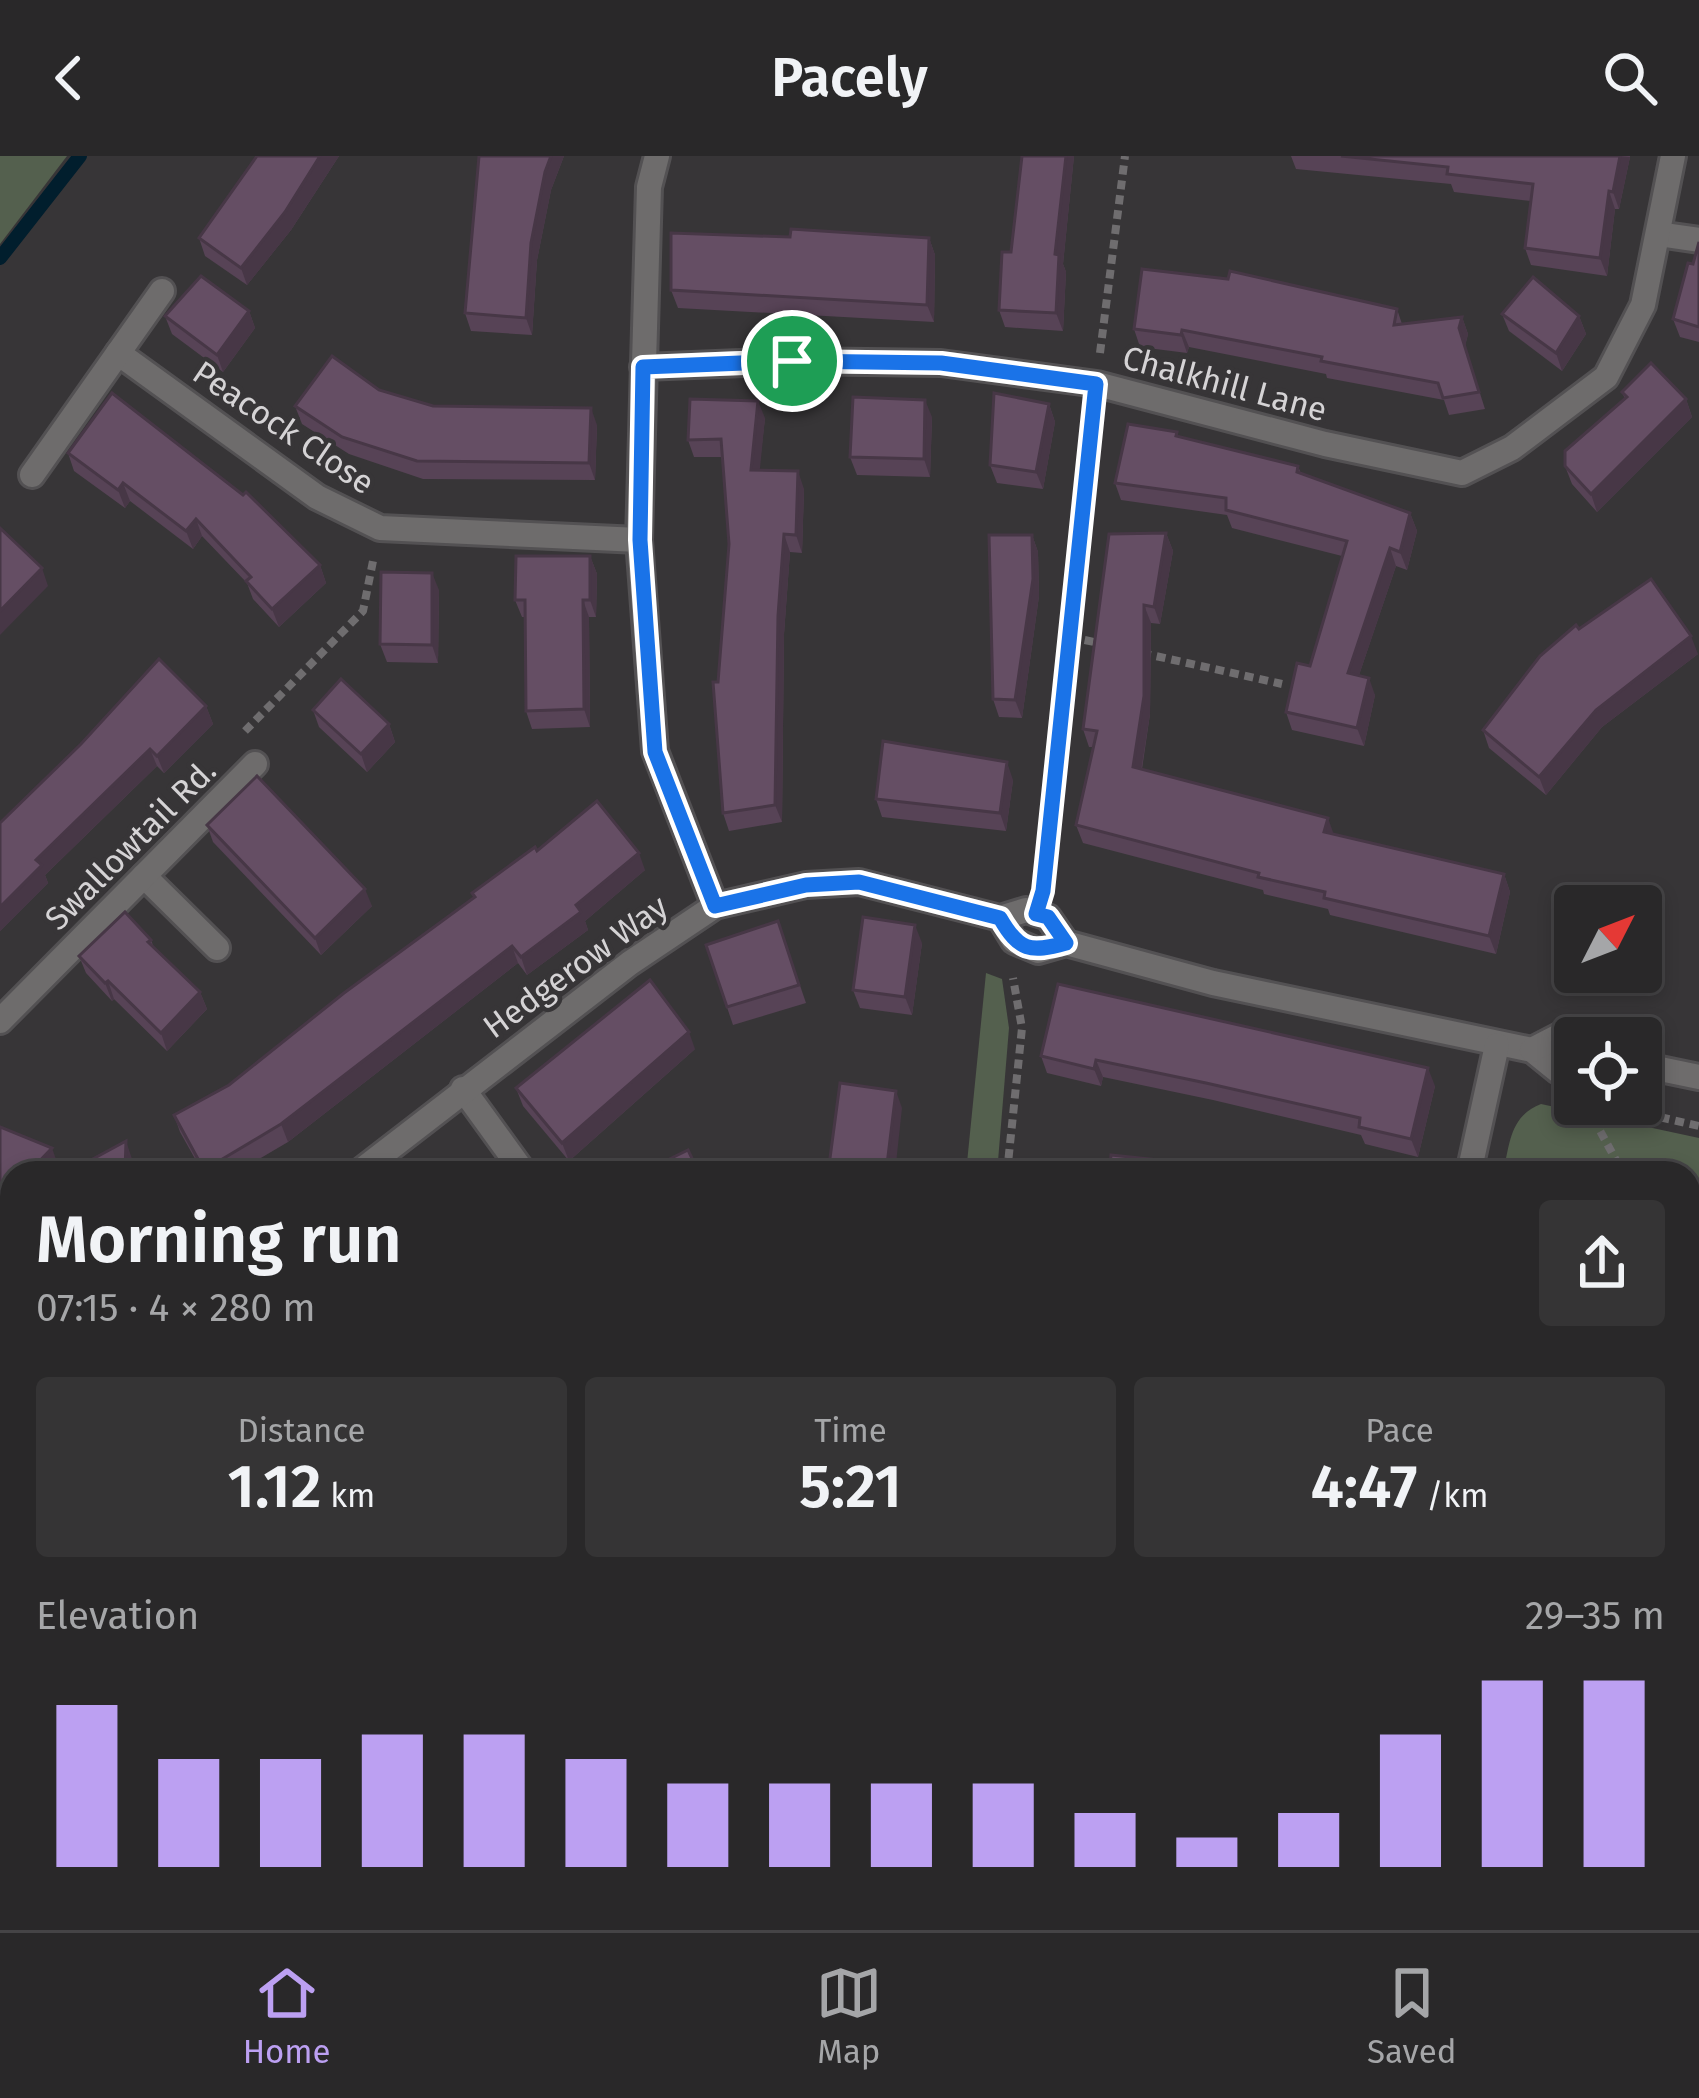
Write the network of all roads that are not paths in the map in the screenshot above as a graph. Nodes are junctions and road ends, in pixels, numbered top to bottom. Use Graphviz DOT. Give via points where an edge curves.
graph roads {
  1 [pos="657,156"];
  2 [pos="1673,156"];
  3 [pos="1658,234"];
  4 [pos="1699,240"];
  5 [pos="162,291"];
  6 [pos="118,353"];
  7 [pos="643,367"];
  8 [pos="32,475"];
  9 [pos="640,540"];
  10 [pos="256,764"];
  11 [pos="144,876"];
  12 [pos="715,906"];
  13 [pos="1000,918"];
  14 [pos="1066,943"];
  15 [pos="217,948"];
  16 [pos="0,1022"];
  17 [pos="1554,1039"];
  18 [pos="1497,1045"];
  19 [pos="1532,1050"];
  20 [pos="1554,1068"];
  21 [pos="1662,1069"];
  22 [pos="1699,1077"];
  23 [pos="463,1089"];
  24 [pos="373,1161"];
  25 [pos="515,1161"];
  26 [pos="1472,1161"];
  1 -- 7 [label="street"];
  2 -- 3 [label="street, Chalkhill Lane"];
  3 -- 4 [label="street"];
  3 -- 7 [label="street, Chalkhill Lane" via="1642,305 1606,377 1512,448 1462,473 1096,384 941,363"];
  5 -- 6 [label="street"];
  6 -- 8 [label="street"];
  6 -- 9 [label="street, Peacock Close" via="317,496 380,528"];
  7 -- 9 [label="street"];
  9 -- 12 [label="street" via="655,752"];
  10 -- 11 [label="street, Swallowtail Rd."];
  11 -- 15 [label="street"];
  11 -- 16 [label="street, Swallowtail Rd."];
  12 -- 13 [label="street, Hedgerow Way" via="859,882"];
  12 -- 23 [label="street, Hedgerow Way"];
  13 -- 14 [label="street, Hedgerow Way" via="1026,910 1048,917"];
  13 -- 14 [label="street" via="1024,946"];
  14 -- 18 [label="street"];
  17 -- 19 [label="street"];
  18 -- 19 [label="street"];
  18 -- 26 [label="street"];
  19 -- 20 [label="street"];
  21 -- 22 [label="street"];
  23 -- 24 [label="street, Hedgerow Way"];
  23 -- 25 [label="street"];
}
